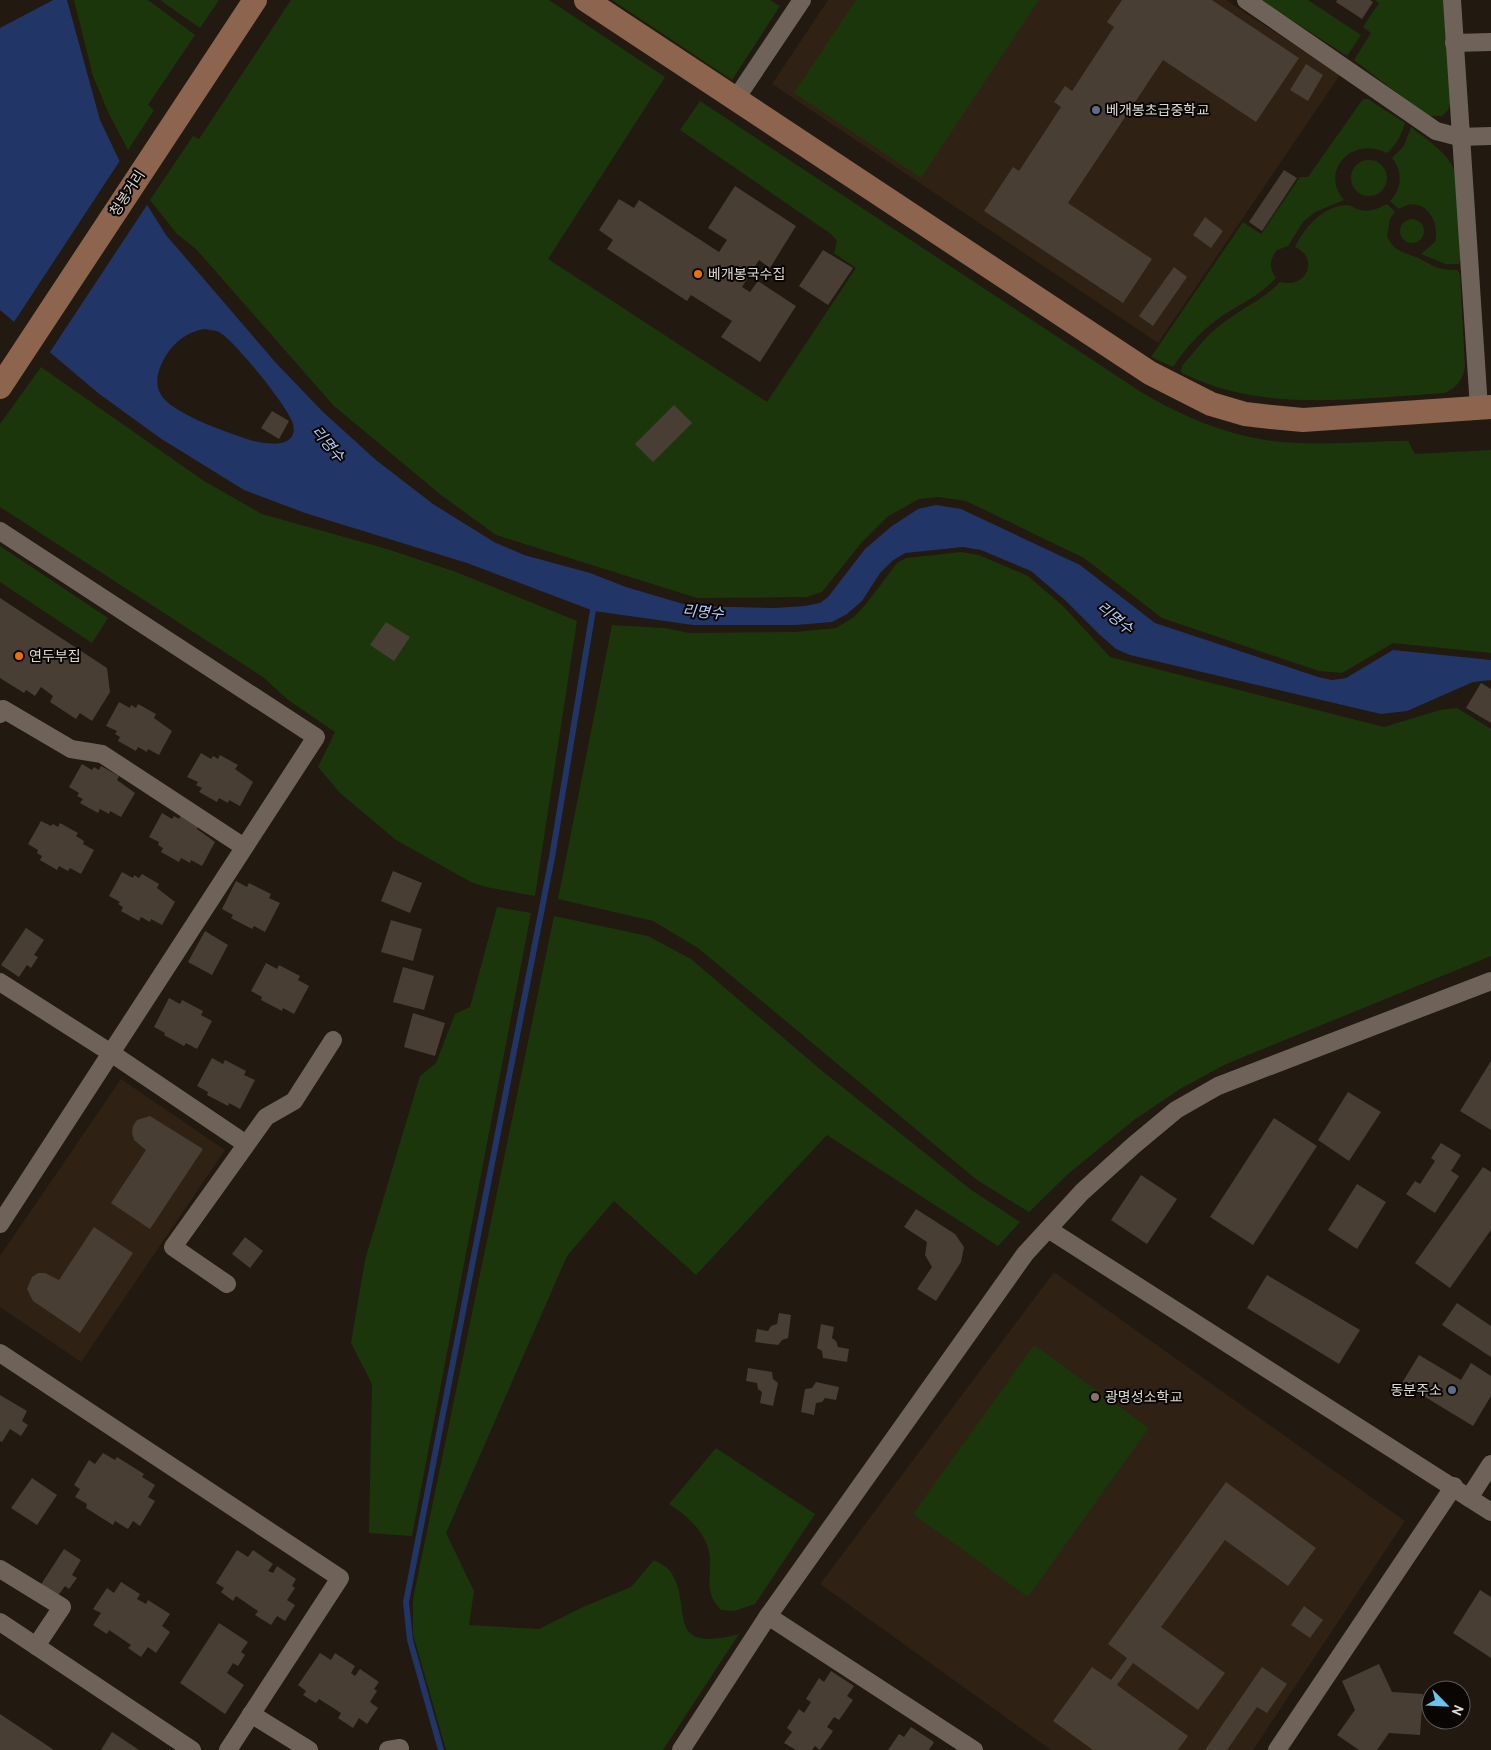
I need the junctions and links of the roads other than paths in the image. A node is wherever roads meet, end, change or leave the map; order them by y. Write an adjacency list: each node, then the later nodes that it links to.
1 (256, 0): 11 (street, 청봉거리)
2 (586, 0): 8 (street)
3 (802, 0): 8 (street)
4 (1246, 0): 10 (street)
5 (1452, 0): 7 (street)
6 (1491, 42): 7 (street)
7 (1454, 43): 10 (street)
8 (735, 100): 12 (street)
9 (1491, 136): 10 (street)
10 (1459, 137): 12 (street)
11 (0, 387)
12 (1485, 407)
13 (0, 531): 15 (street)
14 (0, 714): 15 (street)
15 (244, 846): 19 (street)
16 (1491, 981): 22 (street)
17 (0, 982): 19 (street)
18 (334, 1040): 20 (street)
19 (111, 1053): 20 (street); 21 (street)
20 (246, 1144): 23 (street)
21 (0, 1224)
22 (1048, 1230): 26 (street); 30 (street)
23 (227, 1284)
24 (0, 1353): 33 (street)
25 (1491, 1464): 27 (street)
26 (1454, 1486): 27 (street); 39 (street)
27 (1469, 1498): 28 (street)
28 (1491, 1512)
29 (0, 1569): 32 (street)
30 (768, 1616): 37 (street); 38 (street)
31 (0, 1622): 32 (street)
32 (36, 1646): 34 (street)
33 (251, 1714): 35 (street); 36 (street)
34 (192, 1750)
35 (228, 1750)
36 (309, 1750)
37 (681, 1750)
38 (974, 1750)
39 (1277, 1750)

